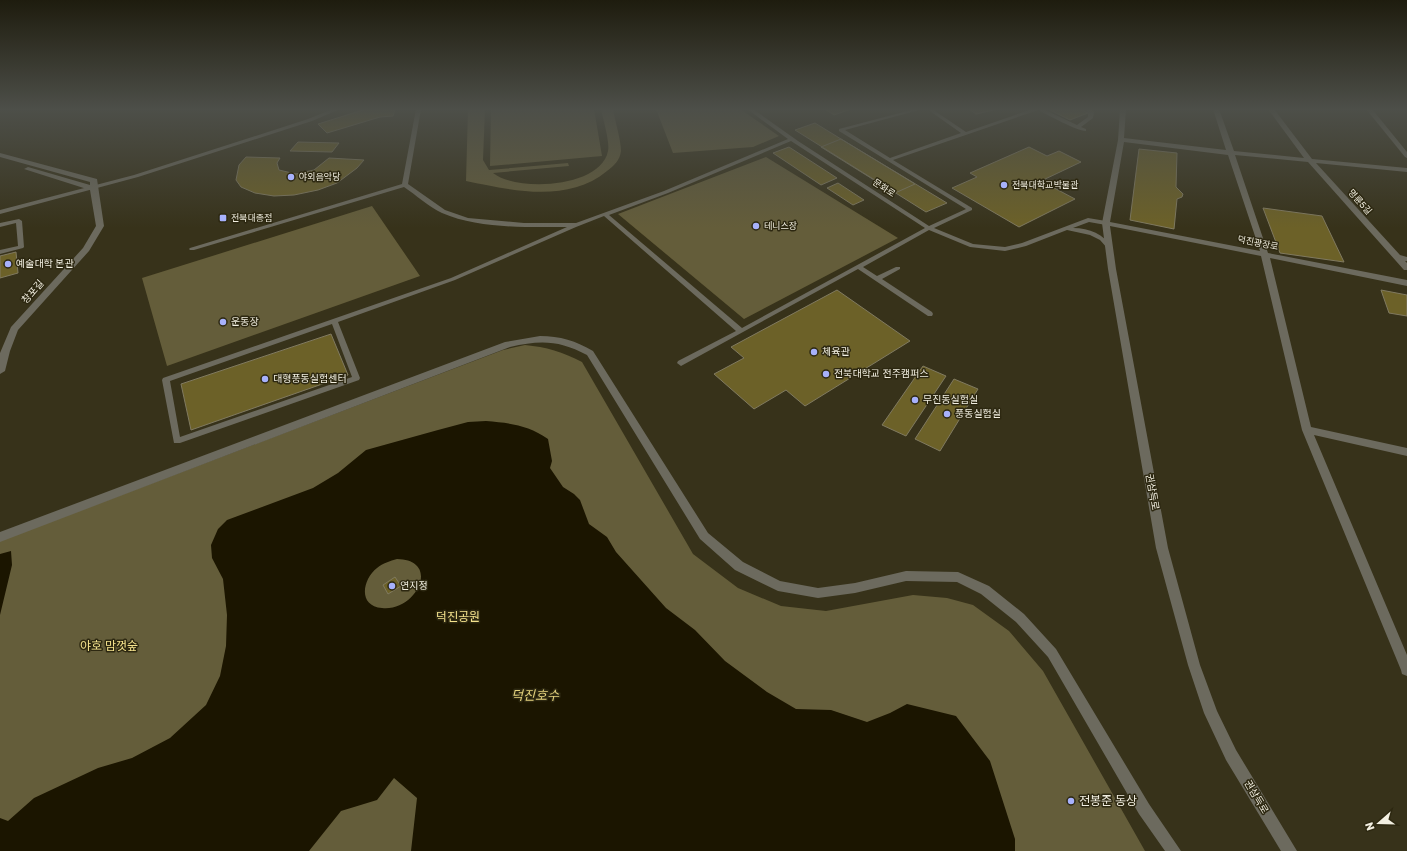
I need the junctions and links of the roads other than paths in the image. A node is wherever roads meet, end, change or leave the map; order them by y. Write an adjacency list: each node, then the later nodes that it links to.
1 (217, 149): 18 (lane)
2 (411, 149): 17 (lane)
3 (769, 149): 20 (lane)
4 (807, 149): 24 (lane, 문화로)
5 (871, 149): 13 (lane)
6 (922, 149): 13 (lane)
7 (1119, 149): 21 (street, 권삼득로)
8 (1195, 149): 11 (street)
9 (1230, 149): 11 (street)
10 (1301, 149): 15 (street, 명륜5길)
11 (1232, 153): 15 (street); 29 (street)
12 (0, 155): 18 (street)
13 (889, 160): 24 (lane)
14 (0, 161): 18 (street)
15 (1310, 161): 16 (street); 30 (street, 명륜5길)
16 (1407, 170)
17 (405, 185): 23 (lane); 27 (lane)
18 (93, 188): 19 (lane); 40 (street, 창포길)
19 (0, 212)
20 (605, 214): 23 (lane); 39 (lane)
21 (1106, 223): 25 (lane, 문화로); 26 (street, 권삼득로); 29 (street, 덕진광장로)
22 (0, 225): 28 (lane)
23 (576, 225): 38 (lane)
24 (929, 228): 25 (lane, 문화로); 32 (lane)
25 (1064, 230): 26 (lane)
26 (1110, 248): 48 (street, 권삼득로)
27 (192, 249)
28 (0, 252)
29 (1266, 254): 36 (street, 덕진광장로); 43 (street)
30 (1397, 257): 31 (street); 34 (street)
31 (1407, 259)
32 (859, 267): 35 (lane); 39 (lane)
33 (898, 268): 35 (lane)
34 (1407, 268)
35 (877, 279): 37 (lane)
36 (1407, 283)
37 (930, 314)
38 (334, 321): 38 (lane)
39 (740, 331): 41 (lane)
40 (3, 351): 42 (street, 창포길)
41 (681, 363)
42 (0, 371)
43 (1307, 430): 44 (street); 46 (street)
44 (1407, 452)
45 (0, 537): 47 (street)
46 (1407, 670)
47 (1174, 851)
48 (1290, 851)

